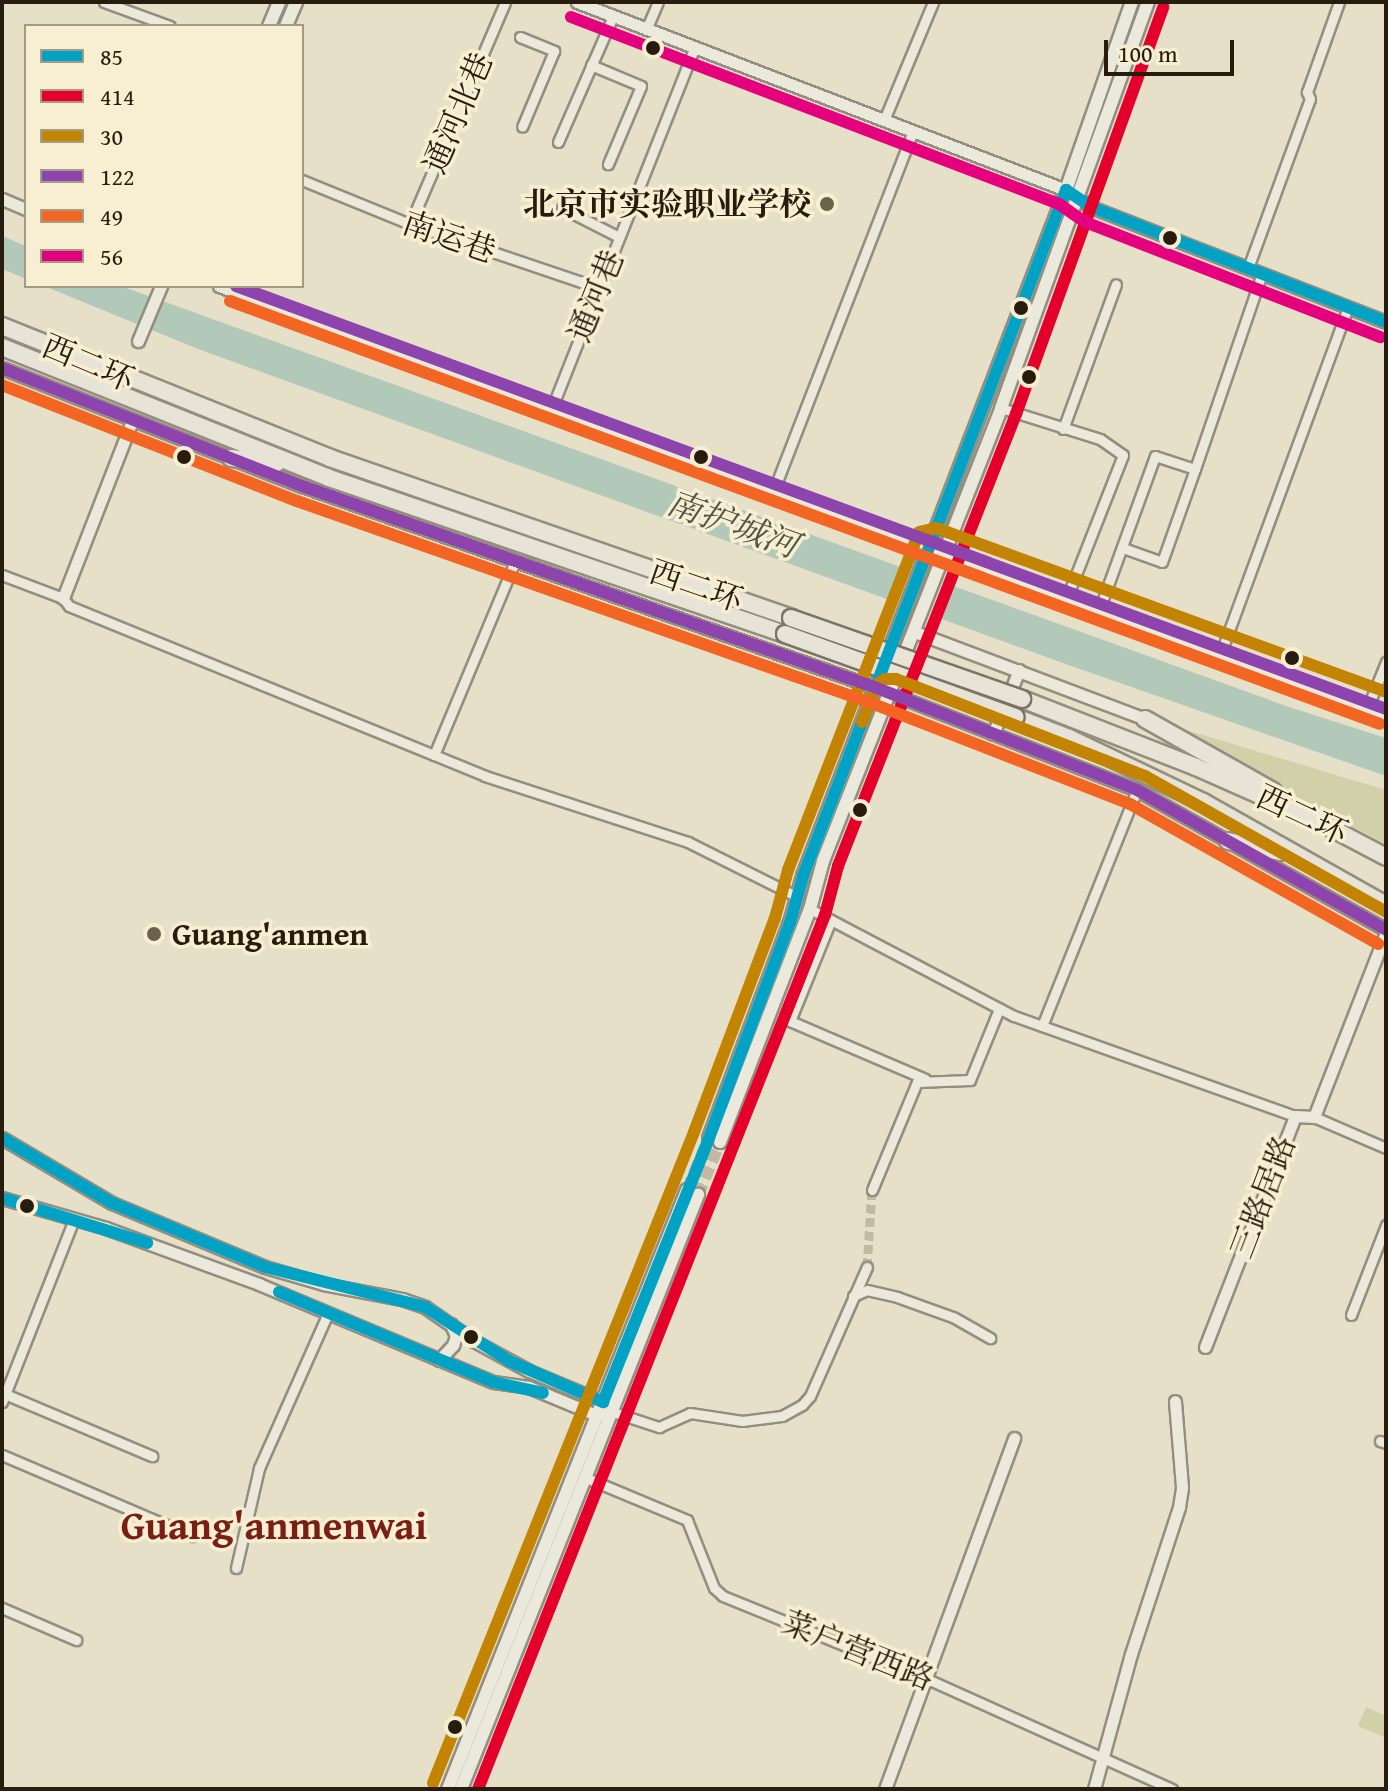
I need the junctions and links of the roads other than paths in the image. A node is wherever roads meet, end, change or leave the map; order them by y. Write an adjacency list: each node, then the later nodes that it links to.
1 (104, 2): 12 (street)
2 (279, 2): 13 (main road)
3 (296, 2): 14 (main road)
4 (505, 2): 32 (street, 通河北巷)
5 (577, 2): 11 (street)
6 (658, 2): 15 (street)
7 (933, 2): 19 (street)
8 (1132, 2): 25 (main road)
9 (1148, 2): 28 (main road)
10 (1339, 2): 34 (street)
11 (613, 16): 15 (street); 18 (street)
12 (164, 24)
13 (270, 24)
14 (287, 24)
15 (646, 30): 17 (street)
16 (520, 37): 20 (street)
17 (694, 49): 19 (street); 33 (street, 通河巷)
18 (591, 65): 22 (street); 23 (street)
19 (884, 120): 21 (street)
20 (522, 127)
21 (913, 131): 25 (street); 54 (street)
22 (558, 142)
23 (608, 164)
24 (304, 181): 32 (street, 南运巷)
25 (1066, 190): 28 (street); 56 (main road)
26 (2, 191): 29 (street)
27 (2, 199): 30 (street)
28 (1079, 199): 34 (street); 48 (main road)
29 (24, 200)
30 (24, 208)
31 (562, 208): 33 (street)
32 (410, 224): 40 (street, 南运巷)
33 (619, 237): 40 (street, 通河巷)
34 (1248, 268): 35 (street)
35 (1262, 273): 41 (street); 53 (street)
36 (1116, 284): 50 (street)
37 (160, 288): 44 (street)
38 (225, 288): 47 (street)
39 (241, 288): 47 (street)
40 (599, 288): 47 (street, 通河巷)
41 (1348, 308): 42 (street); 65 (street)
42 (1386, 322)
43 (2, 326): 63 (highway, 西二环)
44 (138, 341)
45 (2, 347): 52 (highway, 西二环)
46 (2, 368): 49 (street)
47 (552, 407): 54 (street)
48 (1001, 408): 50 (street); 57 (main road)
49 (129, 420): 51 (street); 60 (street)
50 (1063, 429): 61 (street)
51 (231, 458): 52 (highway); 58 (street)
52 (297, 465): 63 (highway, 西二环)
53 (1195, 469): 55 (street); 55 (street)
54 (774, 488): 56 (street)
55 (1123, 548): 62 (street)
56 (929, 551): 57 (street); 68 (main road)
57 (945, 557): 61 (street); 64 (main road)
58 (515, 561): 68 (street); 75 (street)
59 (2, 575): 60 (street)
60 (60, 596): 75 (street)
61 (1067, 597): 62 (street)
62 (1100, 608): 65 (street)
63 (788, 626): 77 (highway, 西二环, bridge); 79 (highway, 西二环, bridge)
64 (917, 626): 67 (street); 69 (main road)
65 (1221, 652): 70 (street)
66 (1386, 662): 70 (street)
67 (1019, 670): 73 (street); 74 (street)
68 (877, 688): 69 (street); 81 (main road)
69 (890, 694): 74 (street); 83 (main road)
70 (1368, 706): 71 (street); 72 (street)
71 (1386, 709)
72 (1386, 715)
73 (1145, 719): 77 (highway)
74 (993, 734): 76 (street)
75 (434, 755): 81 (street)
76 (1137, 790): 78 (street); 87 (street)
77 (1314, 819): 80 (highway, 西二环)
78 (1228, 841): 79 (highway); 85 (street)
79 (1297, 856): 82 (highway, 西二环)
80 (1386, 857)
81 (796, 896): 83 (main road)
82 (1386, 905)
83 (810, 909): 84 (street)
84 (831, 920): 86 (street); 88 (street)
85 (1386, 931): 90 (street, 三路居路)
86 (999, 1009): 87 (street); 88 (street)
87 (1042, 1026): 89 (street)
88 (925, 1079): 93 (street)
89 (1295, 1116): 90 (street, 三路居路); 108 (street, 三路居路)
90 (1314, 1117): 92 (street)
91 (2, 1138): 96 (street)
92 (1386, 1148)
93 (872, 1190)
94 (693, 1193): 112 (main road)
95 (2, 1198): 97 (street)
96 (112, 1203): 99 (street); 100 (street)
97 (74, 1219): 99 (street); 110 (street)
98 (1386, 1225): 105 (street)
99 (106, 1228): 102 (street)
100 (265, 1267): 102 (street); 106 (street)
101 (867, 1267): 103 (street)
102 (259, 1284): 104 (street)
103 (851, 1298): 107 (street); 112 (street)
104 (328, 1313): 109 (street); 119 (street)
105 (1351, 1315)
106 (451, 1323): 109 (street); 112 (street)
107 (990, 1338)
108 (1205, 1347)
109 (439, 1360): 113 (street)
110 (4, 1398): 116 (street)
111 (1175, 1401): 123 (street)
112 (607, 1406): 113 (main road); 117 (main road)
113 (596, 1415): 124 (main road)
114 (1014, 1438): 122 (street)
115 (2, 1455): 118 (street)
116 (152, 1456)
117 (584, 1477): 122 (street, 菜户营西路); 125 (main road)
118 (192, 1536)
119 (236, 1568)
120 (2, 1608): 121 (street)
121 (76, 1640)
122 (925, 1678): 123 (street, 菜户营西路); 126 (street)
123 (1104, 1759): 127 (street); 128 (street, 菜户营西路)
124 (448, 1789)
125 (461, 1789)
126 (885, 1789)
127 (1094, 1789)
128 (1172, 1789)

